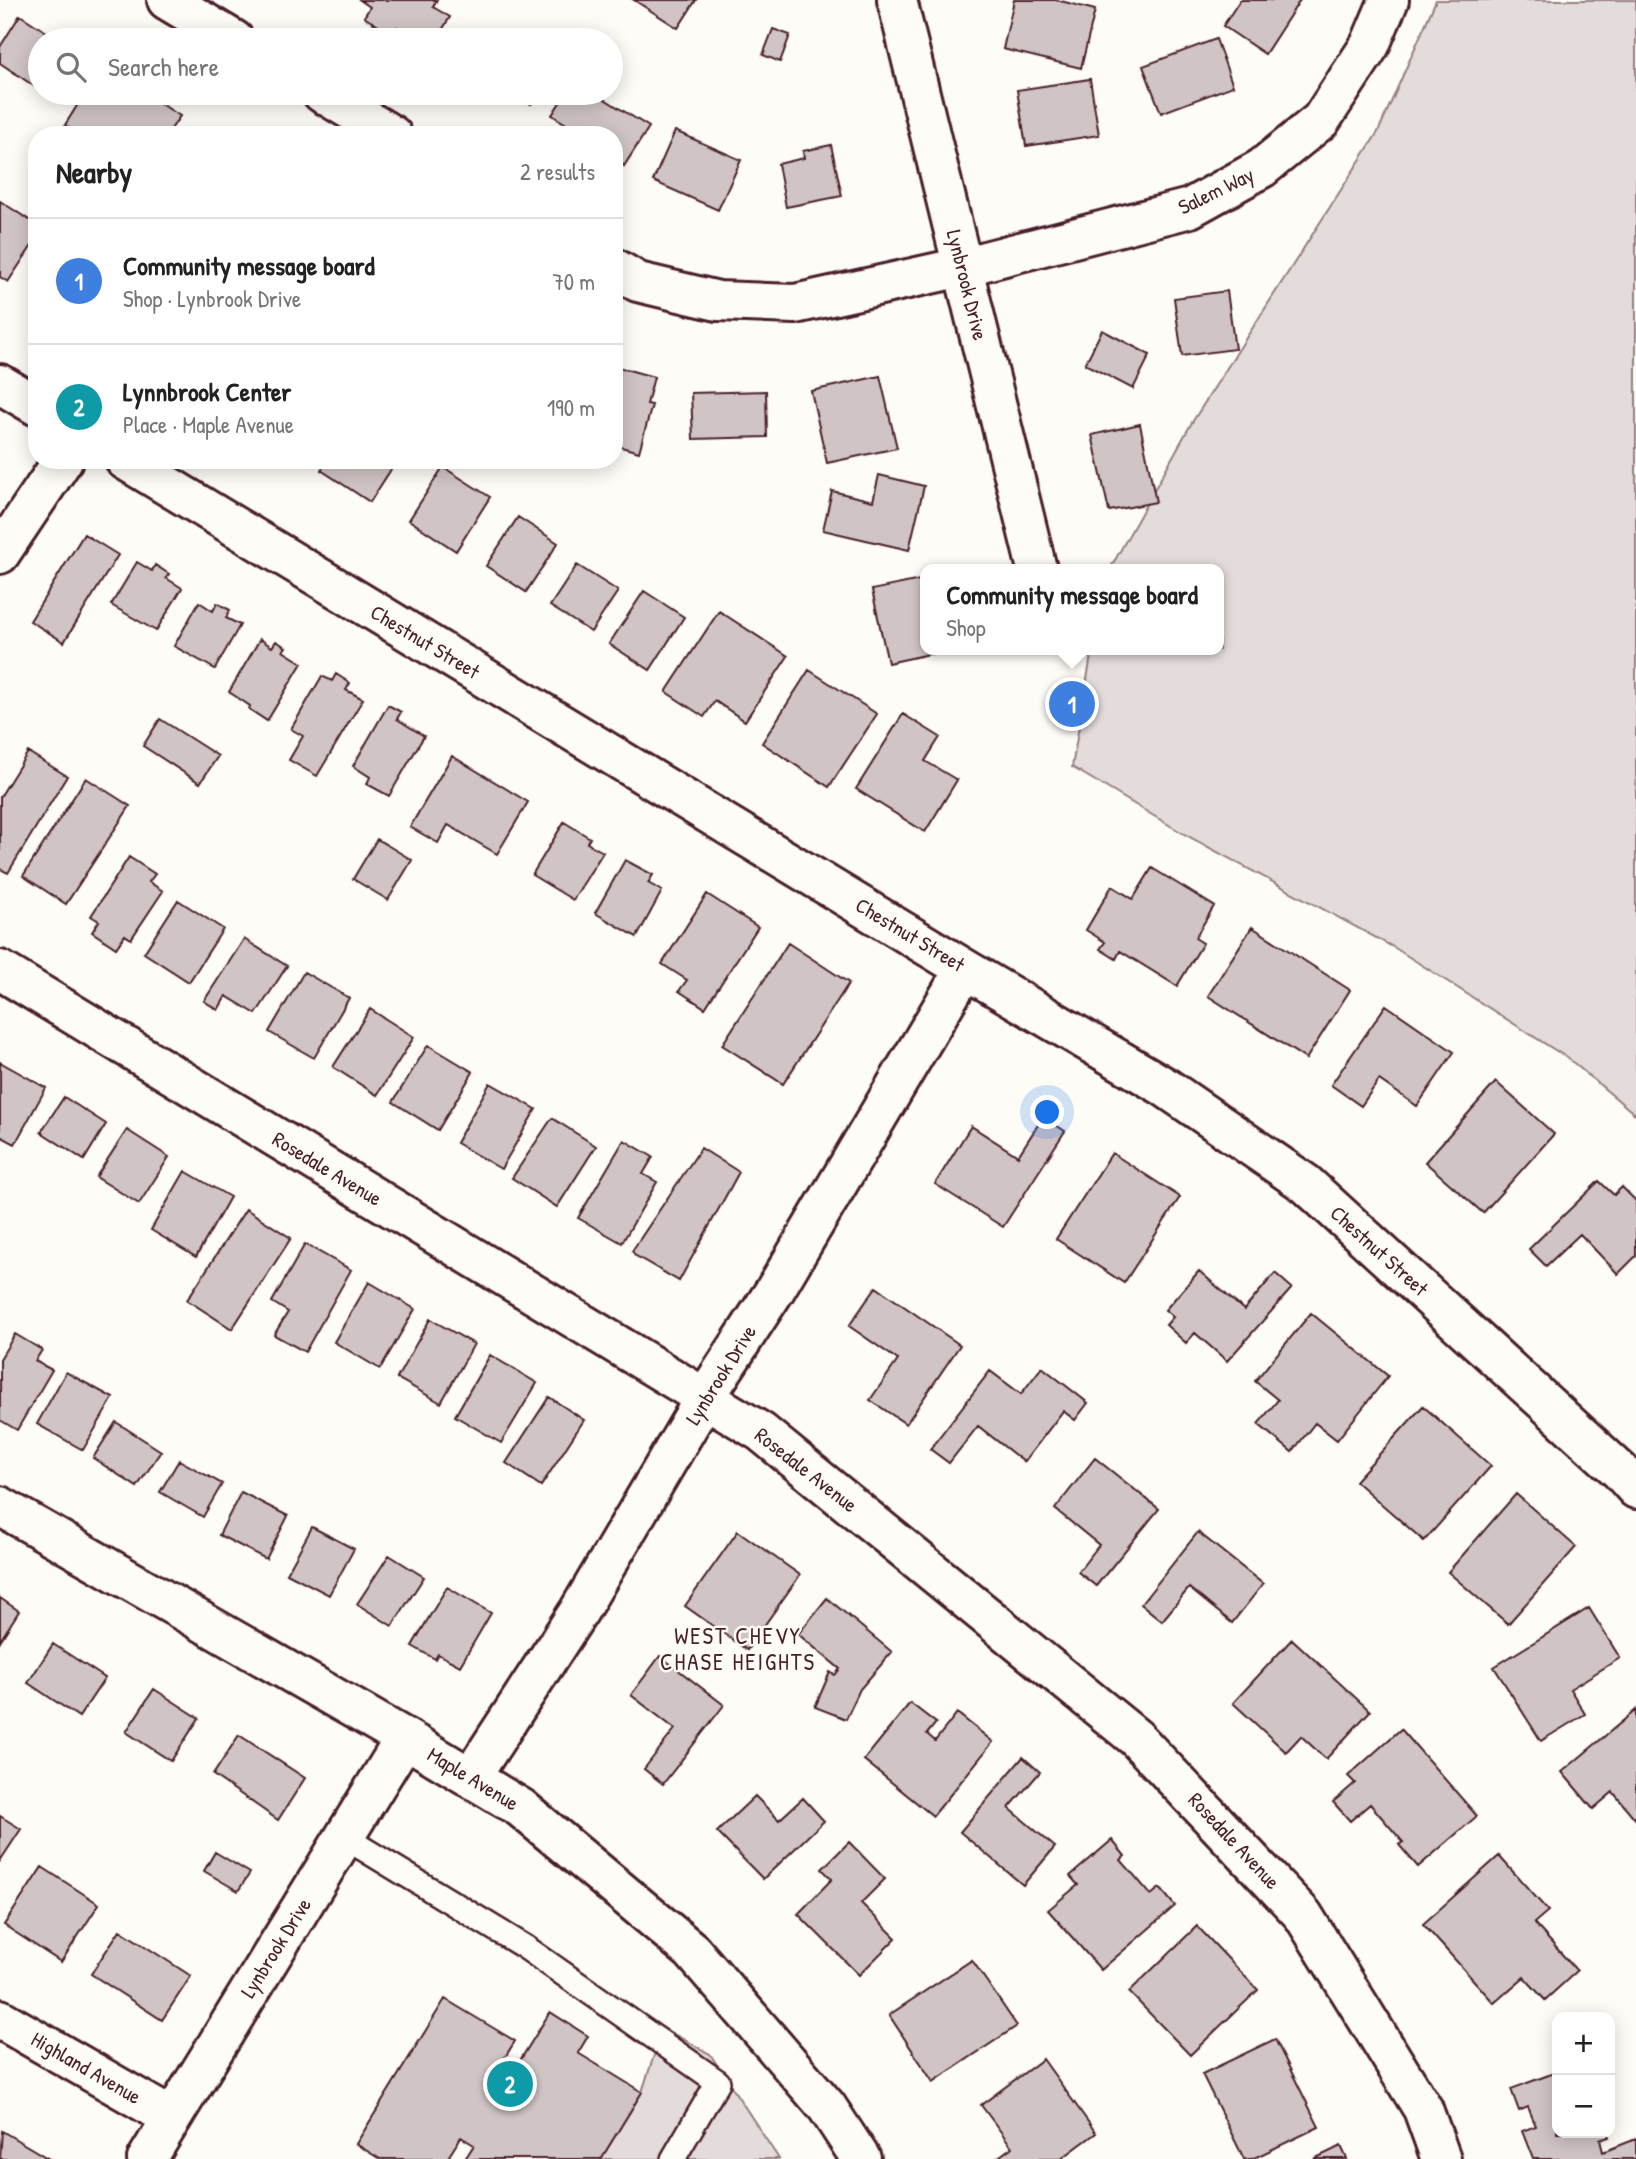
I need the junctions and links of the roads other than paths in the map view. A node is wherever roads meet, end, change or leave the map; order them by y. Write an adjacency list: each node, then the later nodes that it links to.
1 (167, 0): 4 (street)
2 (897, 0): 7 (street, Lynbrook Drive)
3 (1389, 0): 7 (street, Salem Way)
4 (214, 28)
5 (342, 105): 6 (street)
6 (377, 126)
7 (962, 267): 8 (street, Salem Way); 14 (street, Lynbrook Drive)
8 (623, 273)
9 (0, 384): 10 (street)
10 (28, 401)
11 (57, 469): 13 (street)
12 (140, 469): 15 (street, Chestnut Street)
13 (0, 554)
14 (1036, 564)
15 (965, 968): 17 (street, Lynbrook Drive); 18 (street, Chestnut Street)
16 (0, 970): 17 (street, Rosedale Avenue)
17 (704, 1399): 21 (street, Lynbrook Drive); 28 (street, Rosedale Avenue)
18 (1636, 1489)
19 (0, 1506): 20 (street, Maple Avenue)
20 (405, 1738): 21 (street, Maple Avenue); 22 (street, Lynbrook Drive)
21 (471, 1777): 27 (street, Maple Avenue)
22 (344, 1837): 24 (street, Lynbrook Drive); 26 (lane)
23 (0, 2019): 24 (street, Highland Avenue)
24 (172, 2118): 25 (street, Lynbrook Drive)
25 (147, 2159)
26 (673, 2159)
27 (861, 2159)
28 (1441, 2159)

